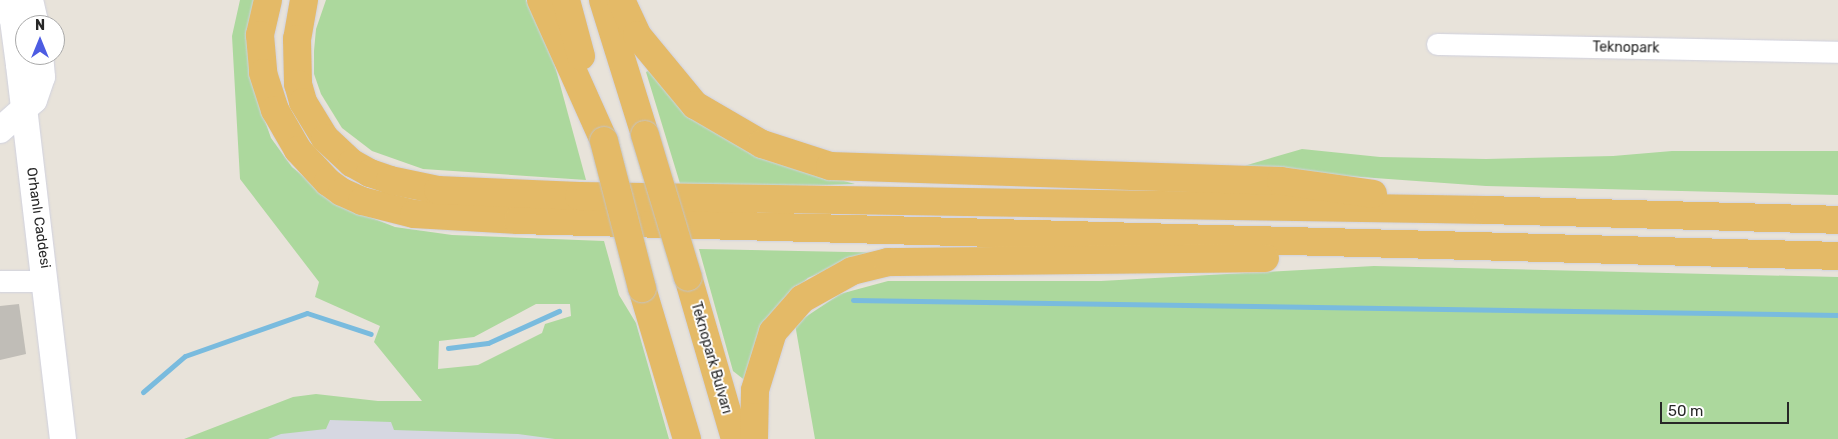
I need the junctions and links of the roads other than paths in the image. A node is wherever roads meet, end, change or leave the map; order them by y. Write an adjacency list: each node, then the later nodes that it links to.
1 (3, 0): 15 (street, Orhanlı Caddesi)
2 (30, 0): 9 (street)
3 (268, 0): 20 (highway)
4 (304, 0): 18 (highway)
5 (541, 0): 17 (highway)
6 (566, 0): 17 (highway)
7 (603, 0): 26 (highway, Teknopark Bulvarı, bridge)
8 (621, 0): 18 (highway)
9 (34, 15)
10 (1437, 44): 12 (street, Teknopark)
11 (1838, 47): 12 (street, Teknopark)
12 (1814, 51): 13 (street, Teknopark)
13 (1838, 52)
14 (41, 66): 15 (street)
15 (23, 110): 16 (street); 23 (street, Orhanlı Caddesi)
16 (0, 130)
17 (604, 141): 25 (highway, bridge)
18 (1486, 210): 19 (highway)
19 (1838, 220)
20 (1504, 248): 21 (highway); 27 (highway)
21 (1838, 256)
22 (0, 281): 23 (street)
23 (46, 281): 24 (street, Orhanlı Caddesi)
24 (63, 439)
25 (687, 439)
26 (735, 439)
27 (754, 439)

